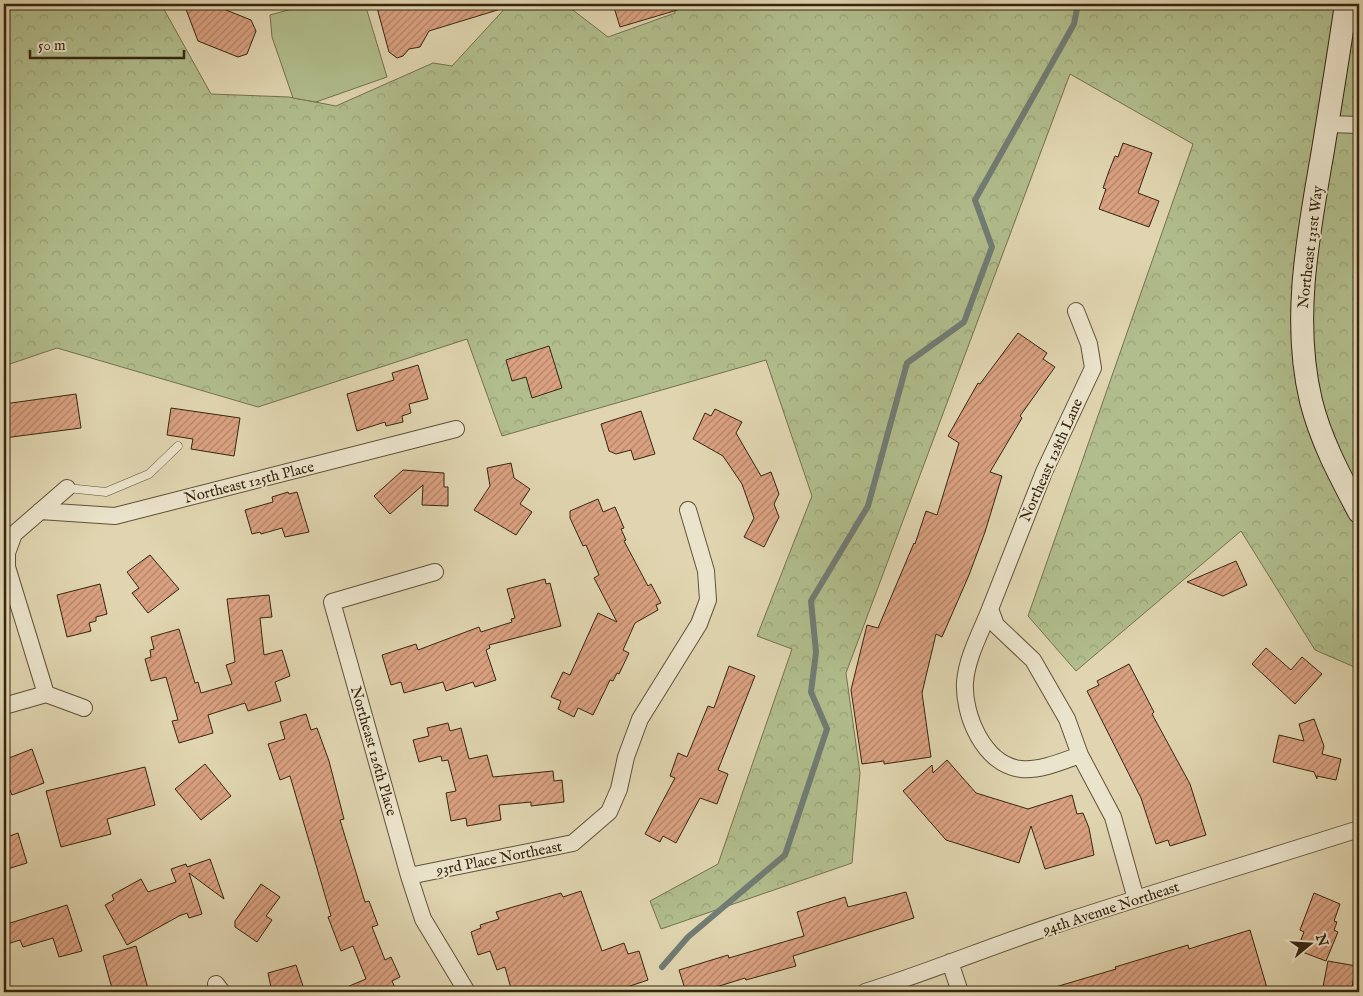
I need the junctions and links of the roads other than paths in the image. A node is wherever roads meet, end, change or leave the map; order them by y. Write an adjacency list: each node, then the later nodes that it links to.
1 (1346, 4): 2 (street, Northeast 131st Way)
2 (1328, 124): 3 (street); 10 (street, Northeast 131st Way)
3 (1359, 125)
4 (1076, 311): 14 (street, Northeast 128th Lane)
5 (456, 429): 9 (street, Northeast 125th Place)
6 (178, 446): 7 (lane)
7 (66, 488): 9 (street)
8 (688, 510): 20 (street, 93rd Place Northeast)
9 (40, 511): 11 (street)
10 (1359, 512)
11 (9, 534): 12 (street)
12 (6, 554): 15 (street)
13 (435, 572): 20 (street, Northeast 126th Place)
14 (990, 609): 18 (street); 18 (street, Northeast 128th Lane)
15 (46, 694): 16 (street); 17 (street)
16 (4, 706)
17 (84, 708)
18 (1080, 754): 21 (street)
19 (1359, 829): 21 (street, 94th Avenue Northeast)
20 (409, 876): 23 (street, Northeast 126th Place)
21 (1136, 899): 22 (street, 94th Avenue Northeast)
22 (950, 962): 24 (street, 94th Avenue Northeast); 25 (street)
23 (467, 992)
24 (866, 992)
25 (960, 992)

